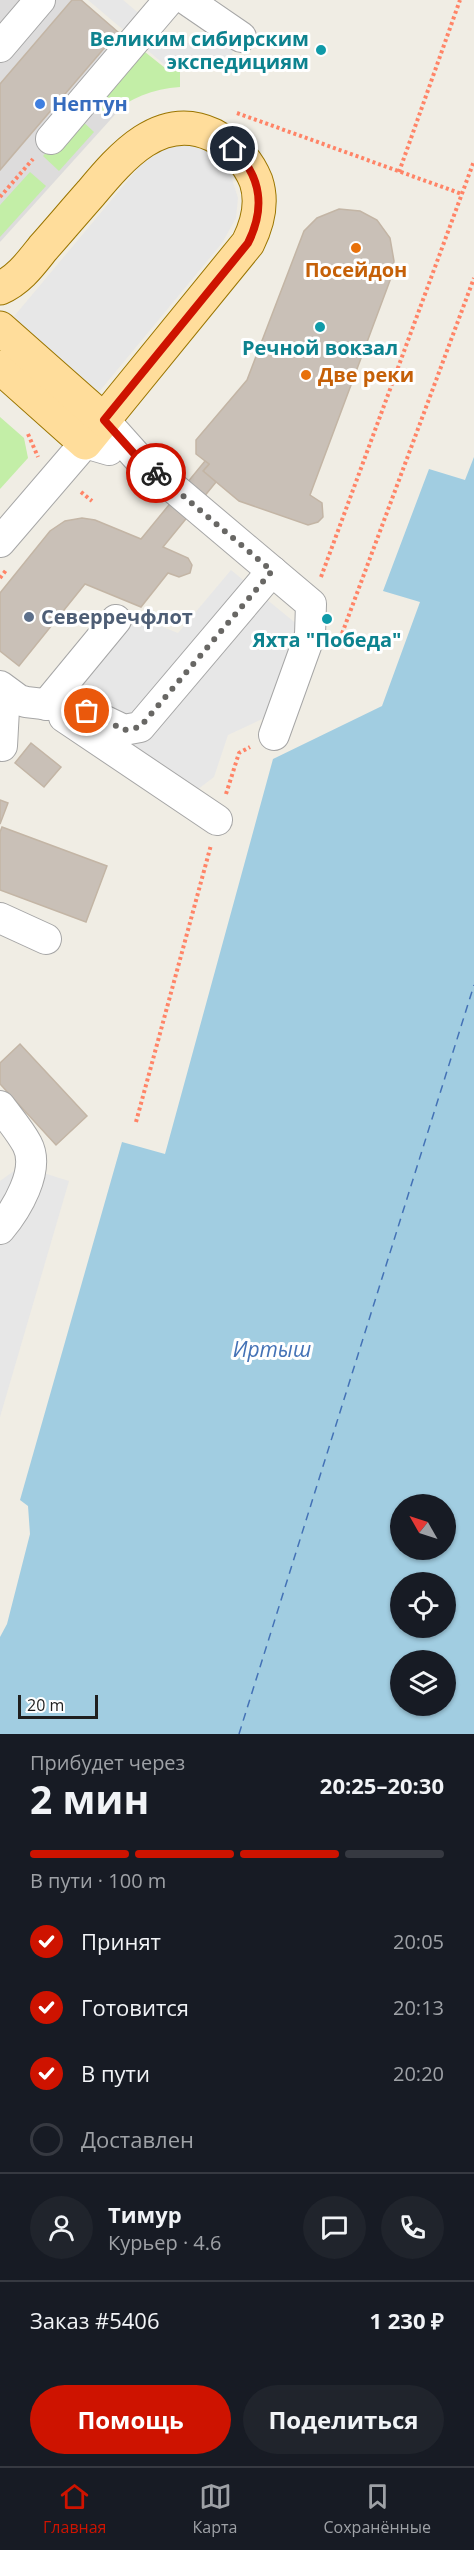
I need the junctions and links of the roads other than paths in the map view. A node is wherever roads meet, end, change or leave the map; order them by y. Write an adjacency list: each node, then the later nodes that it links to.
1 (40, 0): 5 (street)
2 (169, 0): 6 (street)
3 (187, 0): 4 (street)
4 (241, 37)
5 (0, 47)
6 (51, 139)
7 (0, 288): 10 (main road)
8 (0, 328): 10 (main road)
9 (0, 367): 10 (main road)
10 (94, 432): 11 (street); 12 (street)
11 (4, 555)
12 (272, 571): 15 (street); 16 (street)
13 (116, 620): 15 (street)
14 (2, 688): 15 (street); 17 (street)
15 (46, 705): 18 (street)
16 (274, 735)
17 (2, 746)
18 (218, 820)
19 (0, 918): 20 (street)
20 (46, 939)
21 (0, 1106): 22 (street)
22 (0, 1229)

